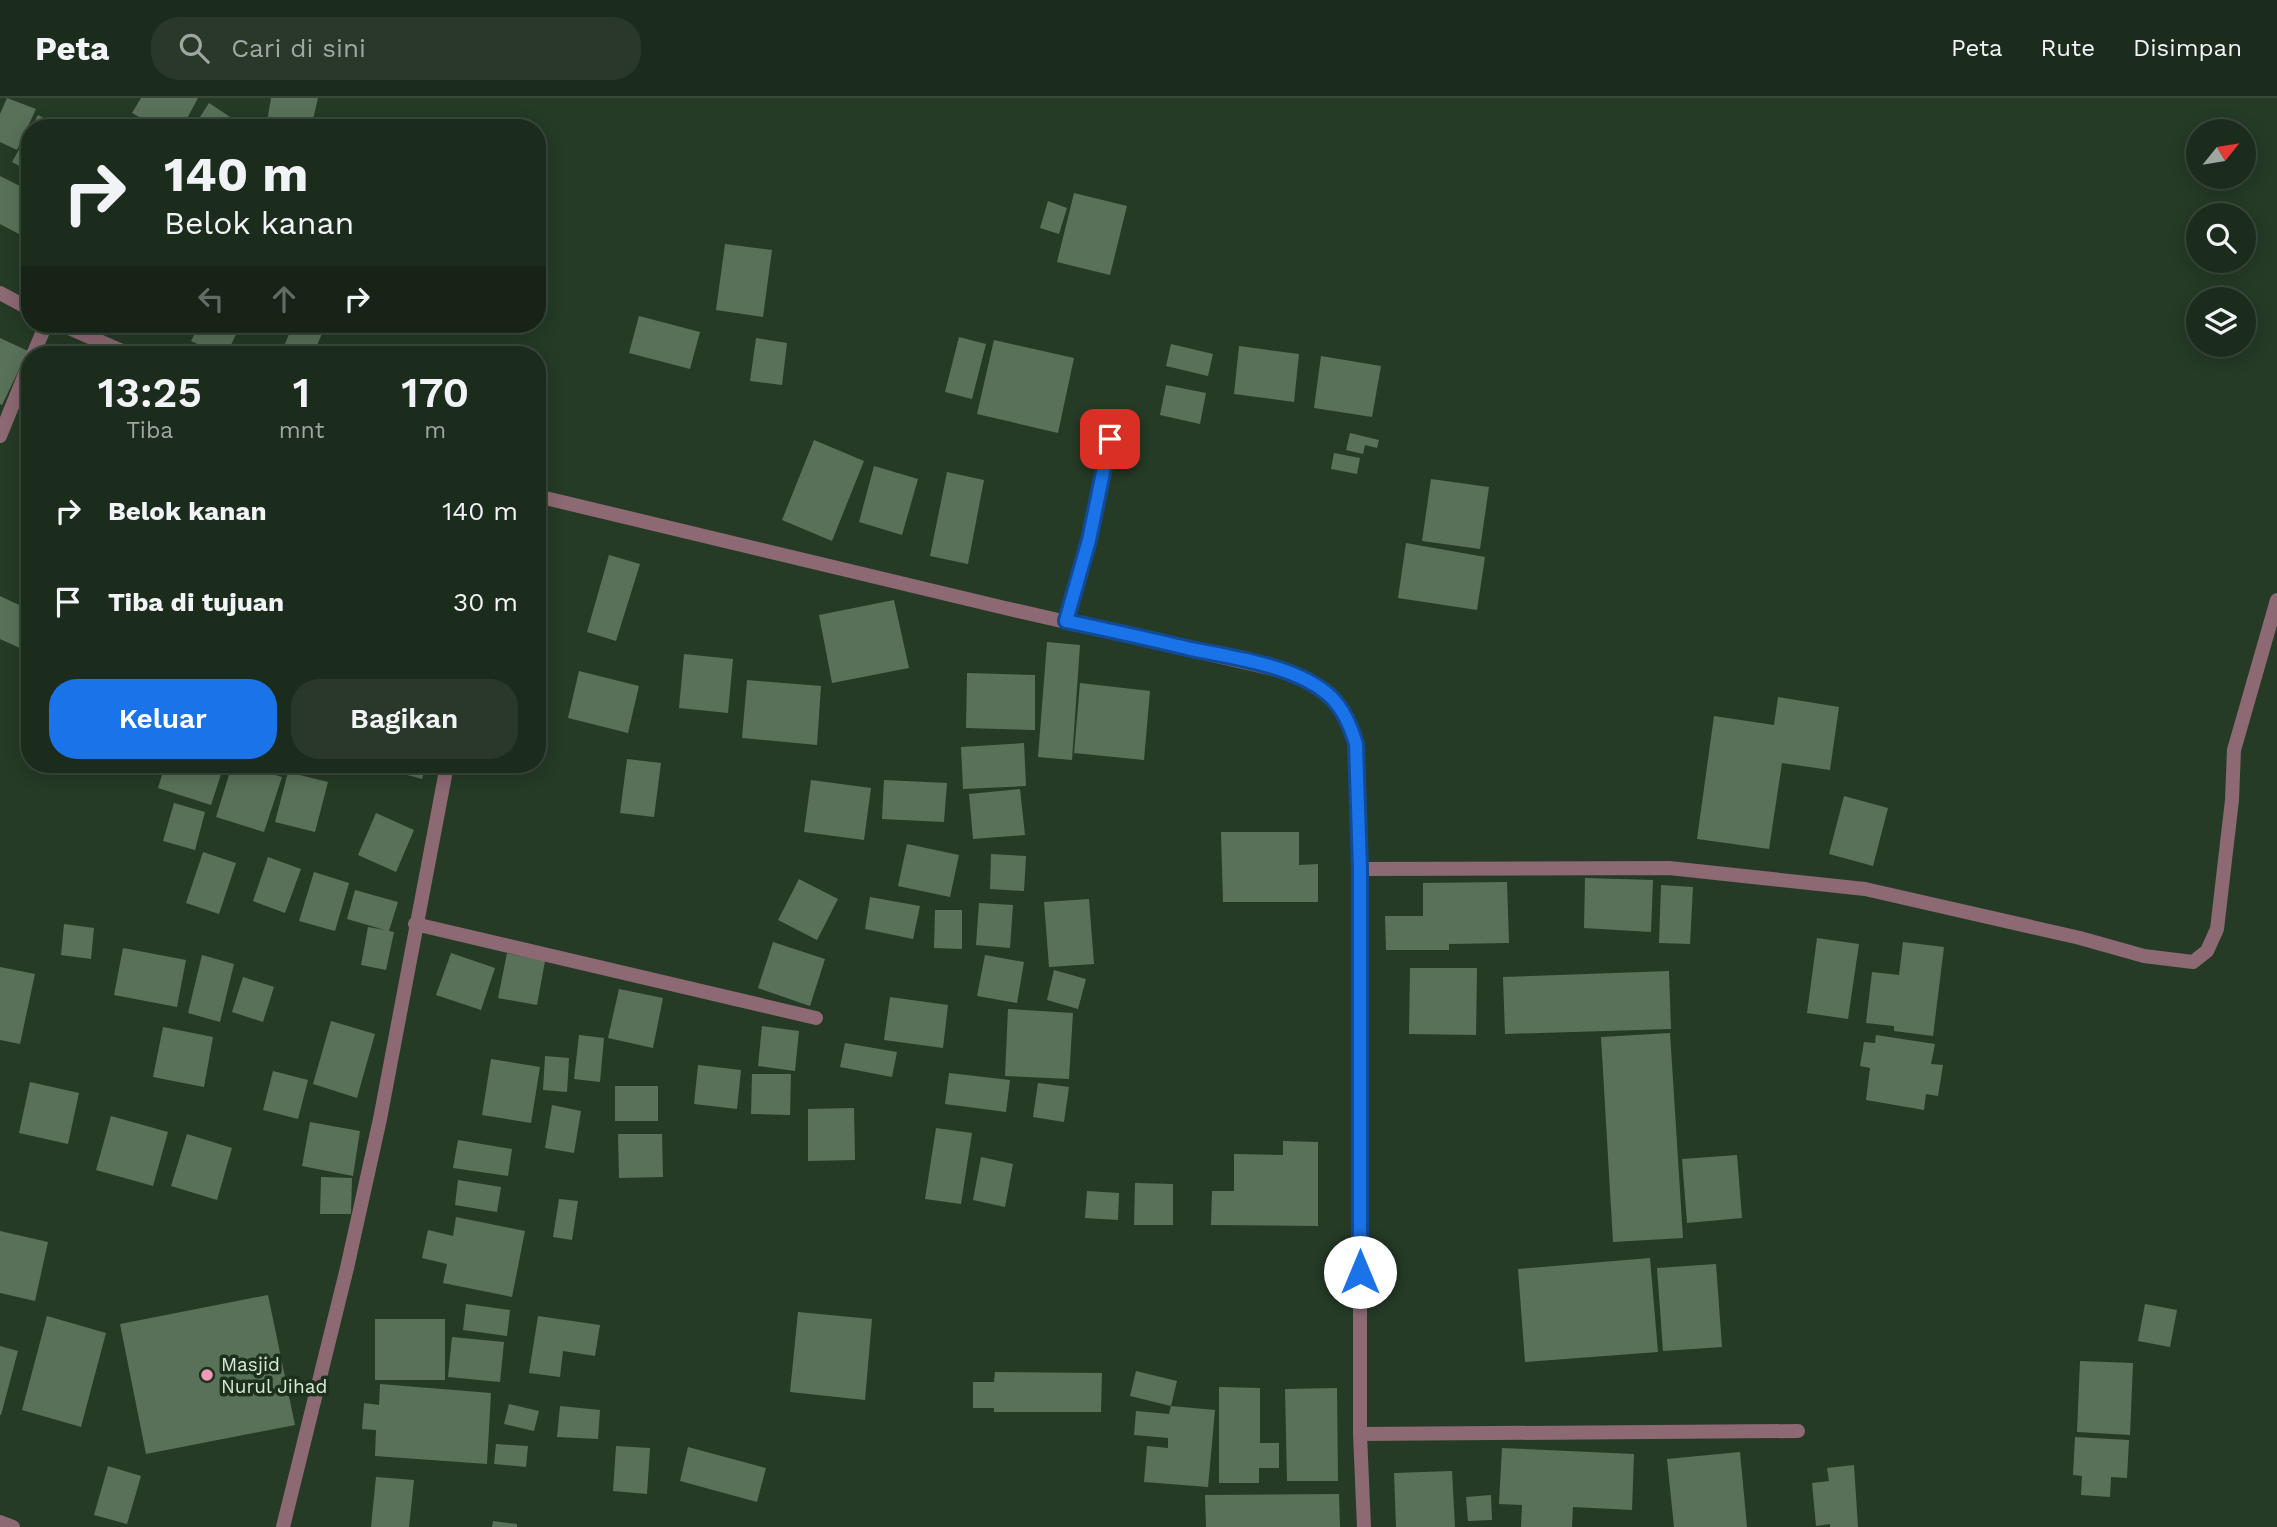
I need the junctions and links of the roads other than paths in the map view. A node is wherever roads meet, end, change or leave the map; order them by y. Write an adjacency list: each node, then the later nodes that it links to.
1 (0, 293): 2 (street)
2 (21, 304)
3 (81, 333): 4 (street)
4 (110, 346)
5 (21, 384): 6 (street)
6 (0, 436)
7 (1110, 439): 10 (street)
8 (546, 498): 10 (street)
9 (2277, 600): 12 (street)
10 (1066, 621): 12 (street)
11 (445, 773): 13 (street)
12 (1360, 869): 16 (street)
13 (415, 924): 14 (street); 19 (street)
14 (816, 1018)
15 (1798, 1431): 16 (street)
16 (1360, 1434): 20 (street)
17 (0, 1522): 18 (street)
18 (13, 1527)
19 (283, 1527)
20 (1364, 1527)

